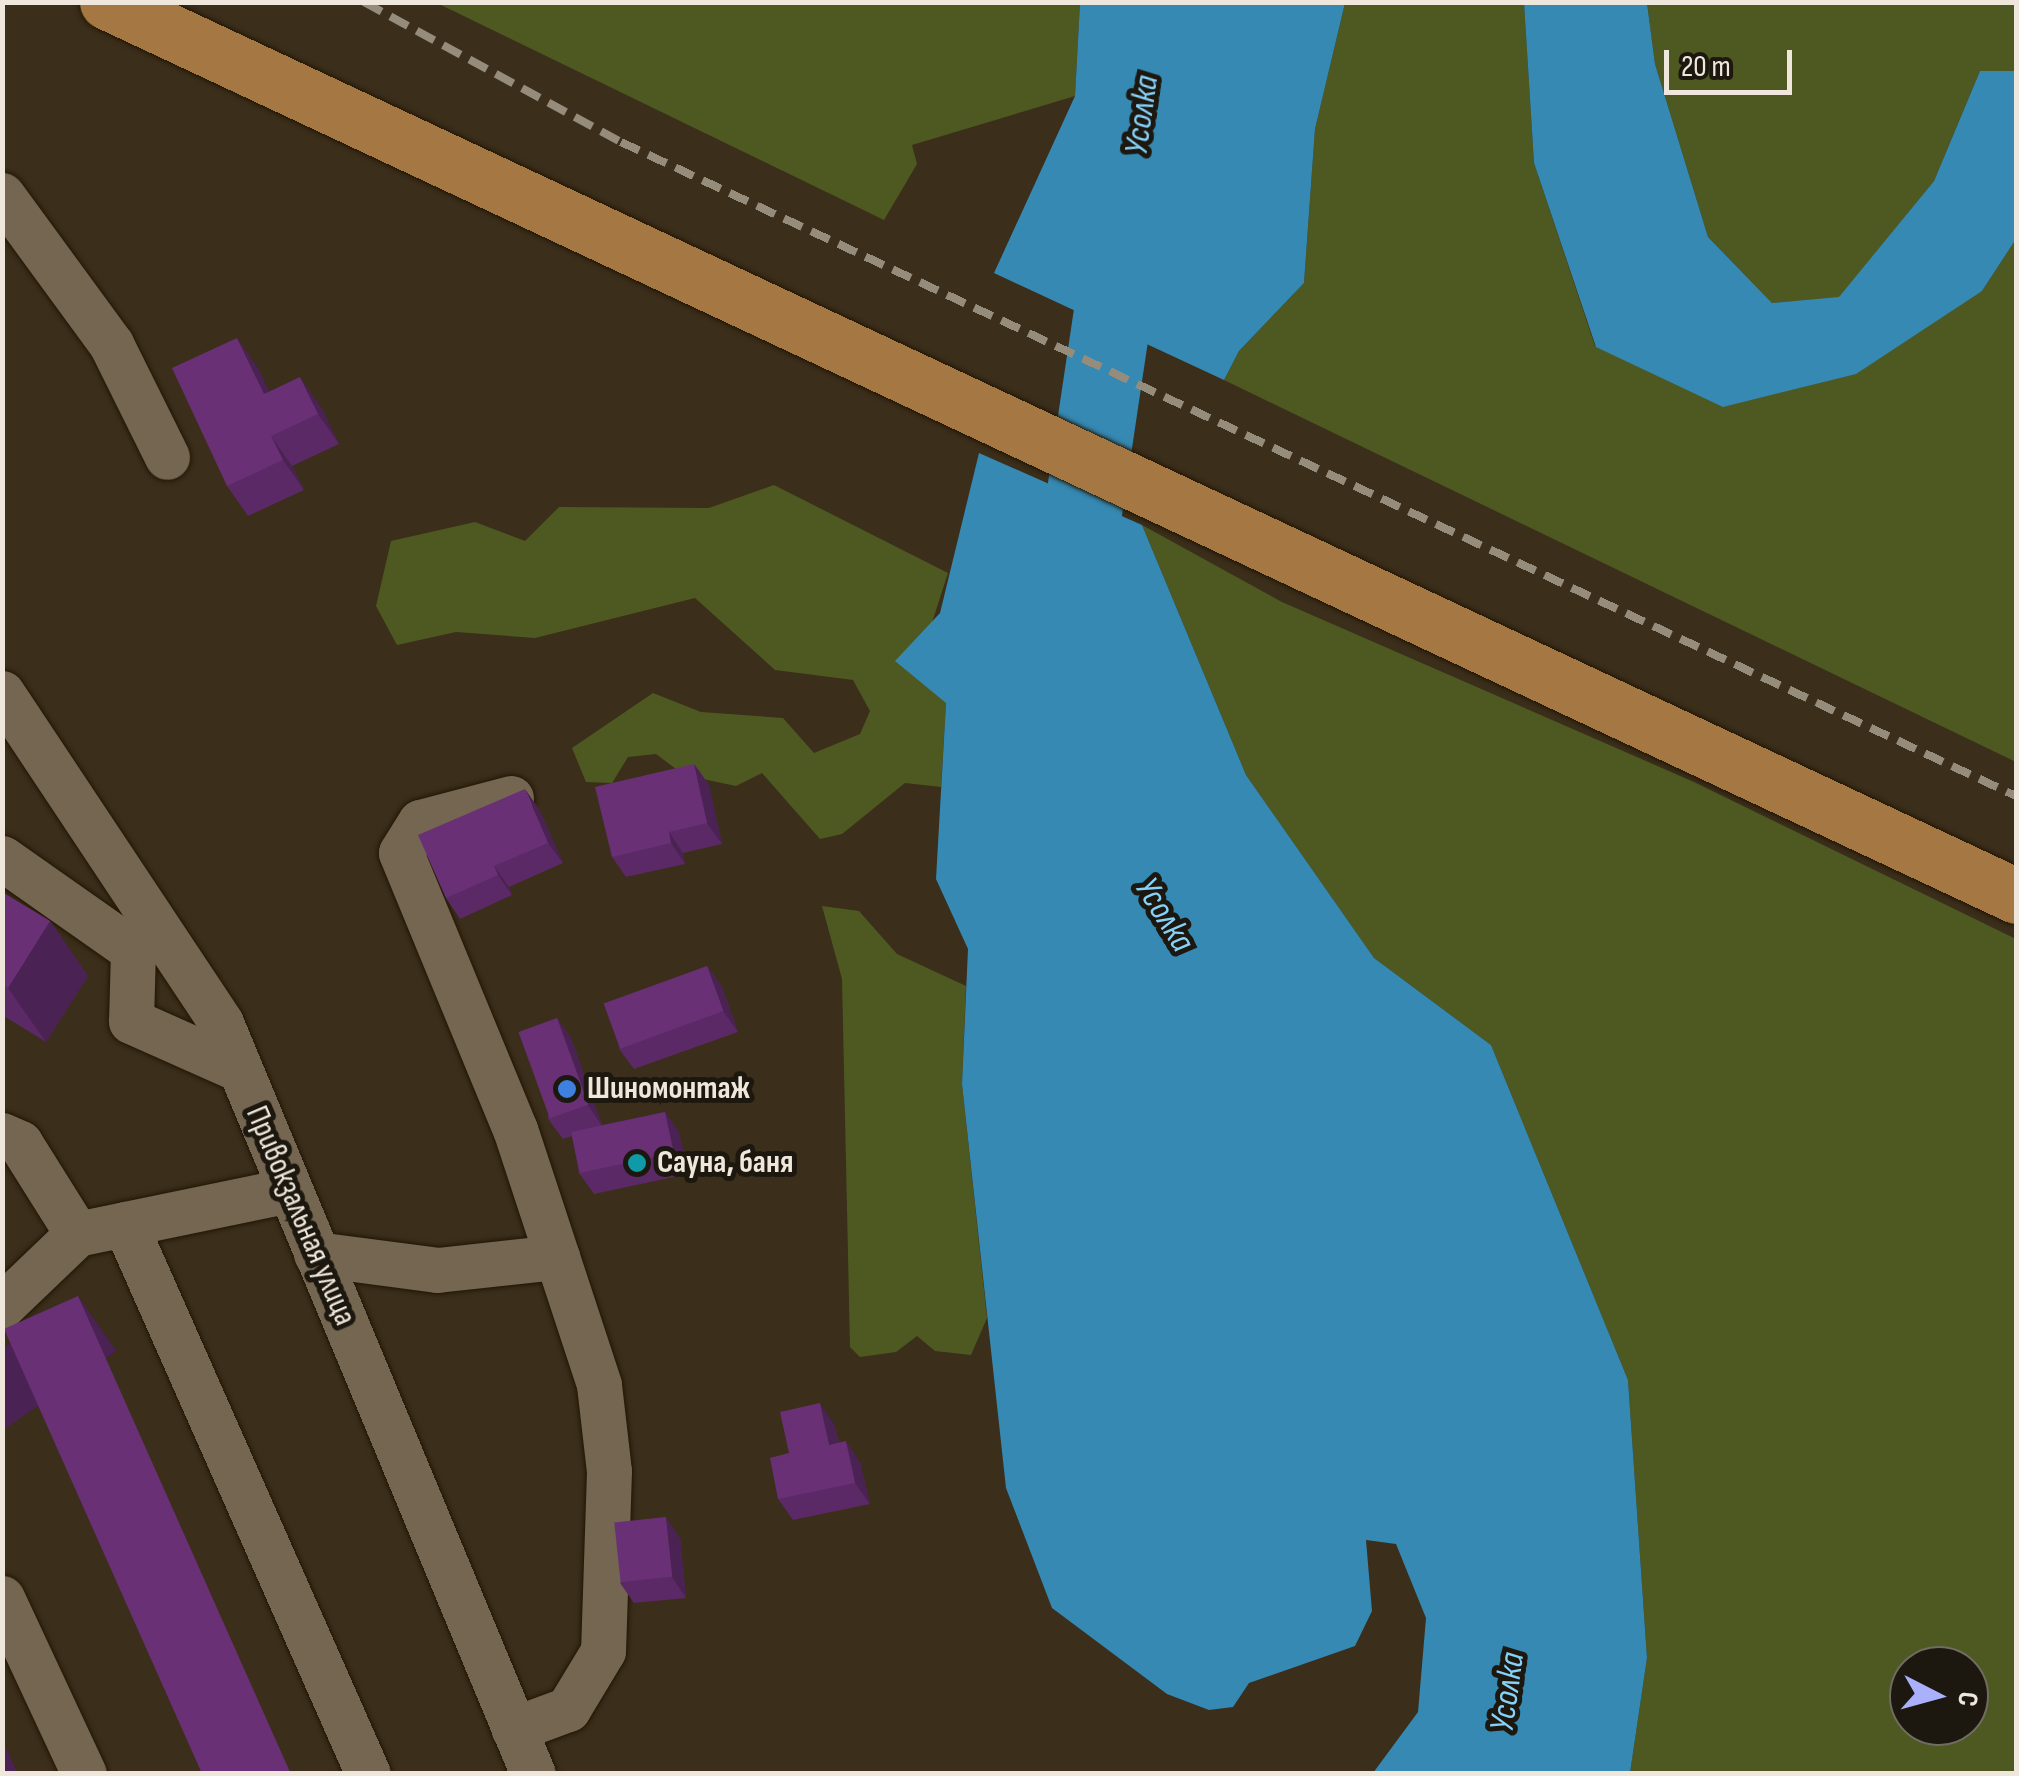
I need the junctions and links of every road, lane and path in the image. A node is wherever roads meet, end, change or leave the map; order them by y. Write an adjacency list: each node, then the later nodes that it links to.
1 (107, 2): 7 (main road)
2 (2, 195): 3 (street)
3 (168, 457)
4 (2, 692): 8 (street, Привокзальная улица)
5 (511, 798): 14 (street)
6 (2, 858): 8 (street)
7 (2016, 896)
8 (240, 1069): 10 (street, Привокзальная улица)
9 (2, 1135): 12 (street)
10 (290, 1190): 11 (street); 13 (street, Привокзальная улица)
11 (125, 1224): 12 (street); 19 (street)
12 (77, 1234): 15 (street)
13 (316, 1254): 14 (street); 17 (street, Привокзальная улица)
14 (557, 1257): 17 (street)
15 (2, 1306)
16 (2, 1598): 18 (street)
17 (514, 1728): 20 (street, Привокзальная улица)
18 (84, 1774)
19 (368, 1774)
20 (532, 1774)

